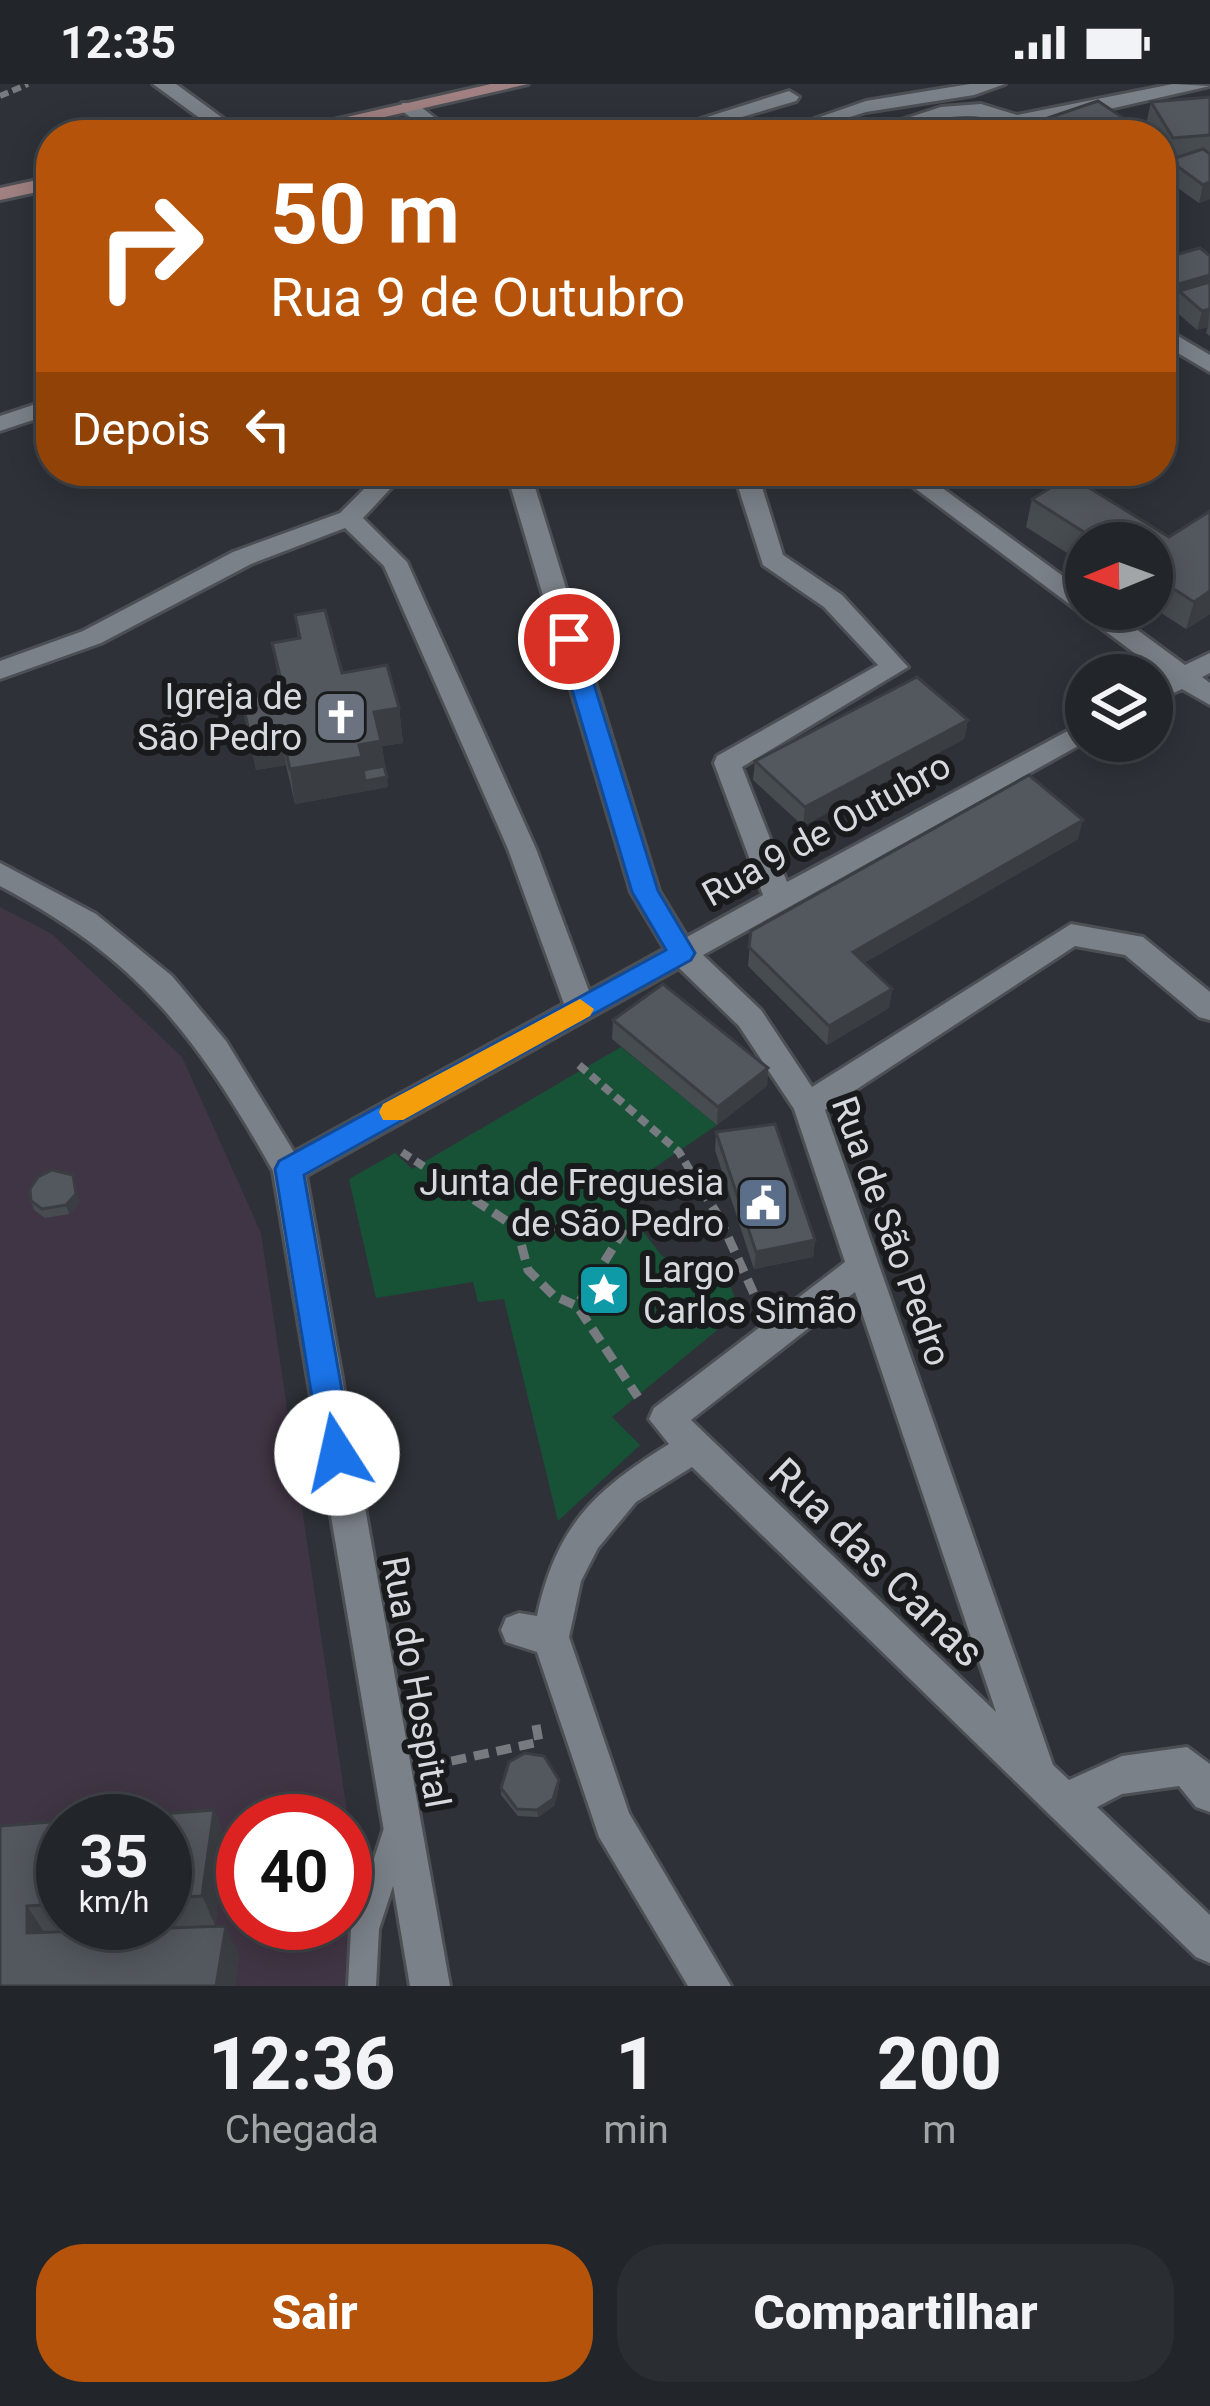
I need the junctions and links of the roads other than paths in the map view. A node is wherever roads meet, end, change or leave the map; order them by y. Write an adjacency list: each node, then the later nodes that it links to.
1 (164, 84): 10 (street)
2 (391, 84): 8 (street)
3 (518, 84): 8 (main road)
4 (769, 84): 7 (street)
5 (995, 84): 9 (street)
6 (1202, 84): 16 (street)
7 (789, 97): 9 (street); 13 (street)
8 (416, 106): 11 (main road); 12 (street)
9 (824, 119)
10 (215, 120)
11 (349, 120)
12 (431, 120)
13 (711, 120)
14 (930, 120): 15 (street)
15 (1012, 120)
16 (1025, 120)
17 (36, 186): 18 (main road)
18 (0, 194)
19 (1176, 342): 20 (street)
20 (1210, 364)
21 (36, 411): 22 (street)
22 (0, 424)
23 (380, 486): 27 (street)
24 (523, 486): 38 (street, Rua de São Pedro)
25 (750, 486): 37 (street)
26 (924, 486): 28 (street)
27 (349, 518): 31 (street); 39 (street)
28 (1065, 589)
29 (1121, 630): 32 (street)
30 (1210, 662): 32 (street)
31 (0, 670)
32 (1184, 676): 33 (street); 34 (street)
33 (1173, 682)
34 (1210, 696)
35 (1065, 742): 37 (street, Rua 9 de Outubro)
36 (0, 873): 42 (street, Rua do Hospital)
37 (779, 899): 38 (street, Rua 9 de Outubro)
38 (682, 953): 39 (street, Rua 9 de Outubro); 41 (street, Rua de São Pedro)
39 (581, 1009): 42 (street, Rua 9 de Outubro)
40 (1210, 1009): 41 (street)
41 (808, 1105): 43 (street, Rua de São Pedro)
42 (289, 1169): 47 (street, Rua do Hospital)
43 (866, 1265): 44 (street, Rua das Canas); 46 (street, Rua de São Pedro)
44 (694, 1447): 46 (street, Rua das Canas); 51 (street)
45 (1210, 1793): 46 (street)
46 (1052, 1794): 48 (street, Rua das Canas)
47 (401, 1819): 49 (lane); 50 (street, Rua do Hospital)
48 (1210, 1943)
49 (362, 1986)
50 (430, 1986)
51 (711, 1986)

